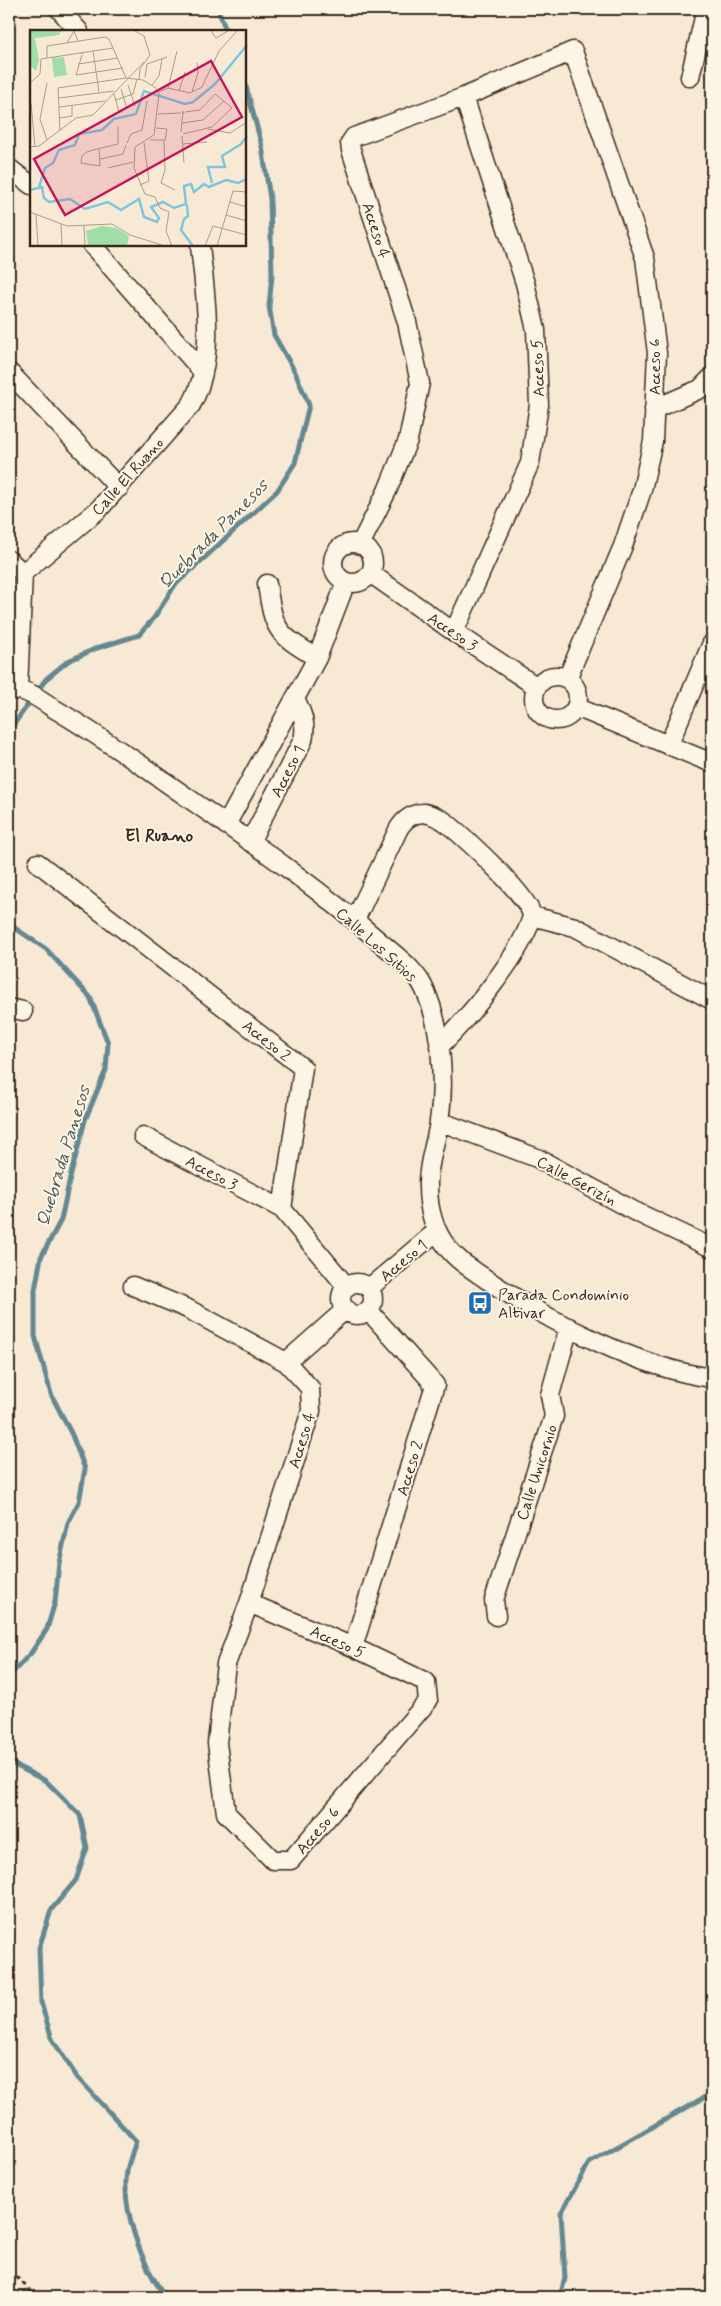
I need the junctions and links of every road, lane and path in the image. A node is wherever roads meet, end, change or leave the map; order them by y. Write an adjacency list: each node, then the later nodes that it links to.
1 (59, 9): 3 (street)
2 (706, 9): 5 (street)
3 (78, 30)
4 (573, 51): 6 (street, Acceso 4); 14 (street, Acceso 6)
5 (690, 76)
6 (464, 97): 16 (street, Acceso 4); 22 (street, Acceso 5)
7 (9, 168): 8 (street)
8 (30, 184)
9 (93, 246): 12 (street)
10 (200, 246): 12 (street, Calle El Ruano)
11 (9, 372): 15 (street)
12 (203, 372): 15 (street, Calle El Ruano)
13 (712, 377): 14 (street)
14 (654, 409): 25 (street, Acceso 6)
15 (119, 488): 18 (street, Calle El Ruano)
16 (360, 545): 19 (street); 20 (street)
17 (9, 560): 18 (street)
18 (23, 573): 27 (street)
19 (370, 573): 20 (street); 22 (street, Acceso 3)
20 (346, 582): 24 (street, Acceso 1)
21 (267, 584): 24 (street)
22 (454, 632): 26 (street, Acceso 3)
23 (712, 643): 30 (street)
24 (317, 658): 28 (street, Acceso 1)
25 (567, 679): 26 (street); 29 (street)
26 (537, 687): 29 (street)
27 (13, 690): 32 (street, Calle Los Sitios)
28 (295, 698): 32 (street, Acceso 1); 33 (street, Acceso 1)
29 (576, 707): 30 (street)
30 (669, 744): 31 (street)
31 (712, 763)
32 (226, 825): 33 (street, Calle Los Sitios)
33 (250, 842): 36 (street, Calle Los Sitios)
34 (38, 863): 41 (street, Acceso 2)
35 (532, 916): 36 (street); 37 (street); 38 (street)
36 (355, 920): 38 (street, Calle Los Sitios)
37 (712, 1000)
38 (440, 1047): 39 (street, Calle Los Sitios)
39 (439, 1121): 42 (street, Calle Los Sitios); 43 (street, Calle Gerizín)
40 (143, 1136): 41 (street, Acceso 3)
41 (282, 1209): 45 (street)
42 (437, 1231): 46 (street, Acceso 1); 49 (street, Calle Los Sitios)
43 (712, 1248)
44 (133, 1286): 50 (street, Acceso 4)
45 (347, 1287): 46 (street, Acceso 1); 47 (street)
46 (369, 1288): 48 (street, Acceso 1)
47 (346, 1309): 48 (street); 50 (street)
48 (368, 1310): 54 (street, Acceso 2)
49 (569, 1327): 51 (street, Calle Los Sitios); 53 (street, Calle Unicornio)
50 (286, 1362): 52 (street, Acceso 4)
51 (712, 1378)
52 (249, 1603): 54 (street, Acceso 5); 55 (street, Acceso 6)
53 (496, 1616)
54 (353, 1647): 55 (street, Acceso 5)
55 (426, 1682)
56 (9, 2270): 57 (path)
57 (37, 2297)

